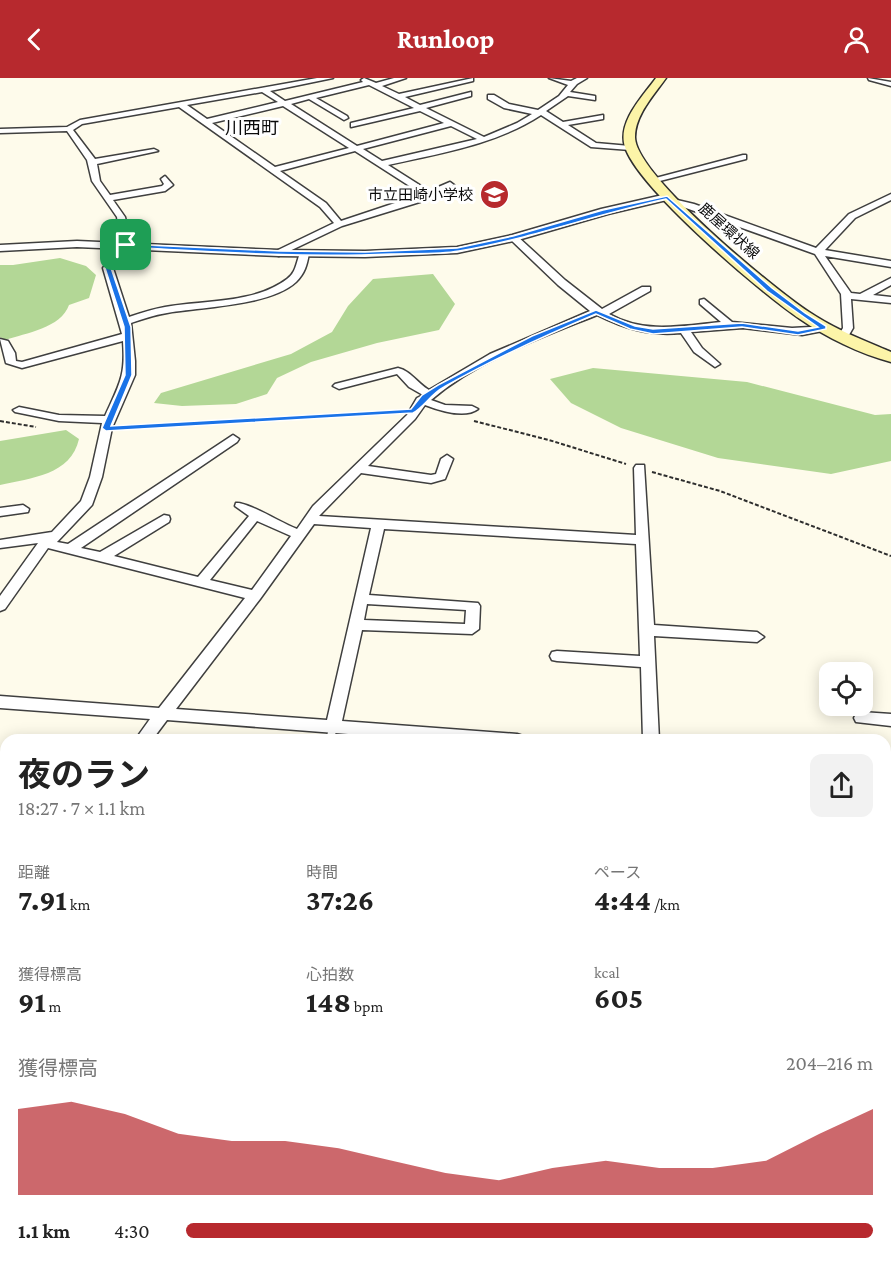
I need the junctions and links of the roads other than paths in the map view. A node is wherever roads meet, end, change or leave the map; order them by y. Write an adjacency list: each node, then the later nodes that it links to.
1 (320, 78): 2 (street); 13 (street)
2 (329, 78)
3 (350, 78): 10 (street)
4 (402, 78): 10 (street)
5 (471, 78): 16 (street)
6 (554, 78): 11 (street)
7 (583, 78): 11 (street)
8 (662, 78): 34 (main road)
9 (872, 78): 12 (street)
10 (374, 83): 16 (street); 18 (street)
11 (573, 84): 14 (street)
12 (891, 84)
13 (262, 89): 20 (street); 21 (street)
14 (566, 93): 19 (street); 23 (street)
15 (463, 94): 22 (street)
16 (400, 96): 22 (street)
17 (491, 97): 23 (street)
18 (310, 98): 20 (street); 25 (street)
19 (592, 98)
20 (285, 103): 26 (street); 33 (street)
21 (180, 104): 26 (street); 30 (street)
22 (421, 107): 27 (street); 29 (street)
23 (541, 112): 28 (street); 32 (street)
24 (600, 117): 28 (street)
25 (344, 118)
26 (206, 122): 39 (street)
27 (450, 124): 32 (street); 33 (street)
28 (563, 124): 34 (street)
29 (354, 125)
30 (69, 129): 31 (street); 37 (street)
31 (0, 131)
32 (484, 140): 38 (street)
33 (357, 148): 38 (street); 39 (street)
34 (630, 148): 41 (main road, 鹿屋環状線)
35 (154, 150): 37 (street)
36 (742, 157): 41 (street)
37 (93, 162): 45 (street)
38 (382, 164): 43 (street)
39 (273, 170): 47 (street)
40 (165, 179): 45 (street)
41 (652, 180): 46 (main road, 鹿屋環状線)
42 (450, 185): 43 (street)
43 (428, 194): 47 (street)
44 (891, 197): 51 (street)
45 (108, 198): 49 (street)
46 (670, 200): 48 (street); 51 (street); 64 (main road, 鹿屋環状線)
47 (339, 224): 52 (street)
48 (514, 238): 53 (street); 61 (street)
49 (126, 245): 50 (street); 52 (street); 62 (street)
50 (0, 248)
51 (818, 252): 54 (street); 57 (street)
52 (279, 253): 53 (street)
53 (304, 253): 62 (street)
54 (891, 264)
55 (891, 281): 58 (street)
56 (646, 289): 61 (street)
57 (847, 296): 58 (street); 67 (street)
58 (864, 296): 59 (street)
59 (891, 300)
60 (704, 302): 63 (street)
61 (599, 313): 65 (street); 72 (street)
62 (125, 321): 66 (street)
63 (730, 326): 64 (street); 65 (street)
64 (824, 328): 67 (main road, 鹿屋環状線)
65 (685, 331): 70 (street)
66 (128, 336): 68 (street); 75 (street)
67 (842, 338): 69 (main road, 鹿屋環状線)
68 (0, 342)
69 (891, 357)
70 (715, 364)
71 (339, 386): 72 (street)
72 (421, 402): 73 (street); 79 (street)
73 (472, 409)
74 (19, 410): 75 (street)
75 (107, 424): 88 (street)
76 (233, 439): 91 (street)
77 (447, 459): 79 (street)
78 (640, 468): 89 (street)
79 (359, 469): 85 (street)
80 (241, 506): 87 (street)
81 (23, 509): 82 (street)
82 (0, 512)
83 (164, 519): 92 (street)
84 (251, 520): 93 (street)
85 (311, 520): 86 (street); 87 (street)
86 (378, 525): 89 (street); 95 (street)
87 (300, 535): 94 (street)
88 (50, 540): 90 (street); 91 (street); 96 (street)
89 (641, 540): 98 (street)
90 (0, 544)
91 (70, 549): 92 (street)
92 (103, 557): 93 (street)
93 (201, 582): 94 (street)
94 (255, 596): 103 (street)
95 (362, 598): 97 (street); 97 (street)
96 (0, 606)
97 (355, 625): 106 (street)
98 (646, 630): 99 (street); 101 (street)
99 (757, 637)
100 (557, 656): 101 (street)
101 (647, 662): 109 (street)
102 (0, 702): 103 (street)
103 (165, 714): 106 (street); 107 (street)
104 (862, 718): 105 (street)
105 (891, 720)
106 (331, 733): 108 (street)
107 (148, 734)
108 (358, 734)
109 (651, 734)

